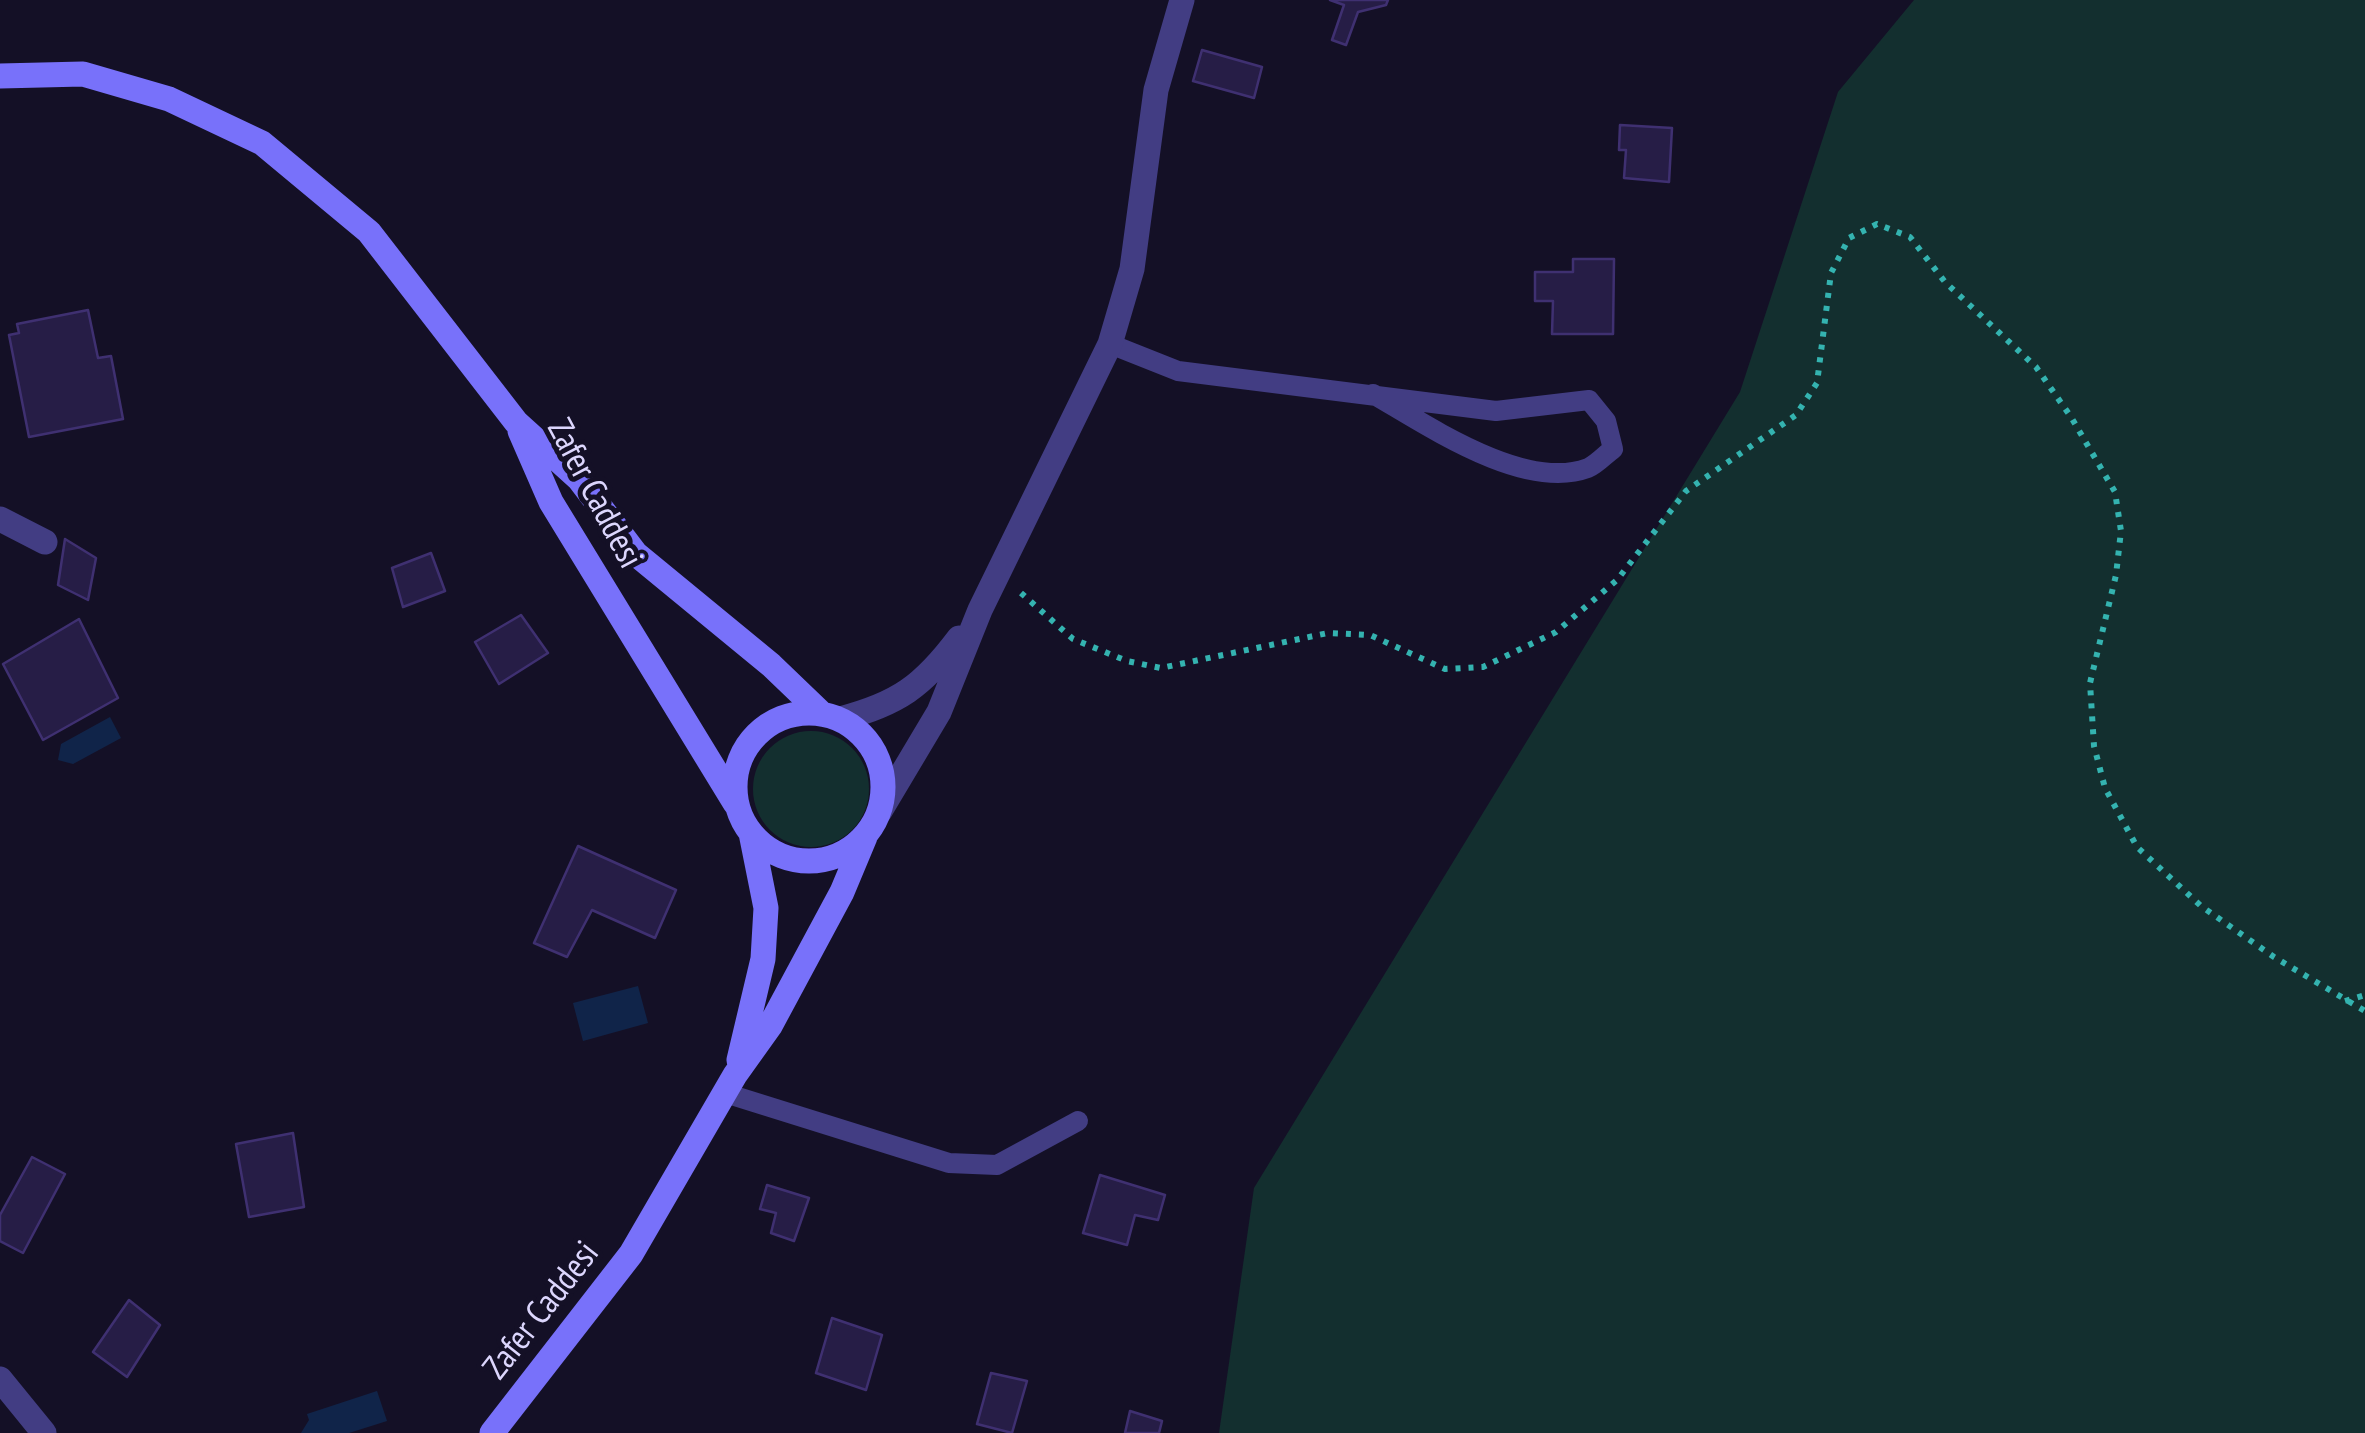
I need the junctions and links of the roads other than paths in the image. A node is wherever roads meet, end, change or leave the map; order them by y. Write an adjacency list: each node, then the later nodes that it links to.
1 (1182, 0): 3 (street)
2 (0, 76): 5 (street)
3 (1110, 344): 4 (lane); 8 (street)
4 (1372, 394): 4 (lane)
5 (516, 422): 9 (street, Zafer Caddesi); 10 (street, Zafer Caddesi)
6 (0, 519): 7 (street)
7 (45, 542)
8 (980, 610): 9 (street); 11 (street, Zafer Caddesi)
9 (830, 716): 10 (street); 11 (street, Zafer Caddesi)
10 (737, 806): 12 (street, Zafer Caddesi)
11 (880, 811): 13 (street, Zafer Caddesi)
12 (751, 834): 13 (street); 14 (street, Zafer Caddesi)
13 (865, 838): 14 (street, Zafer Caddesi)
14 (730, 1084): 15 (lane); 18 (street, Zafer Caddesi)
15 (1078, 1120)
16 (0, 1379): 17 (street)
17 (44, 1433)
18 (492, 1433)

